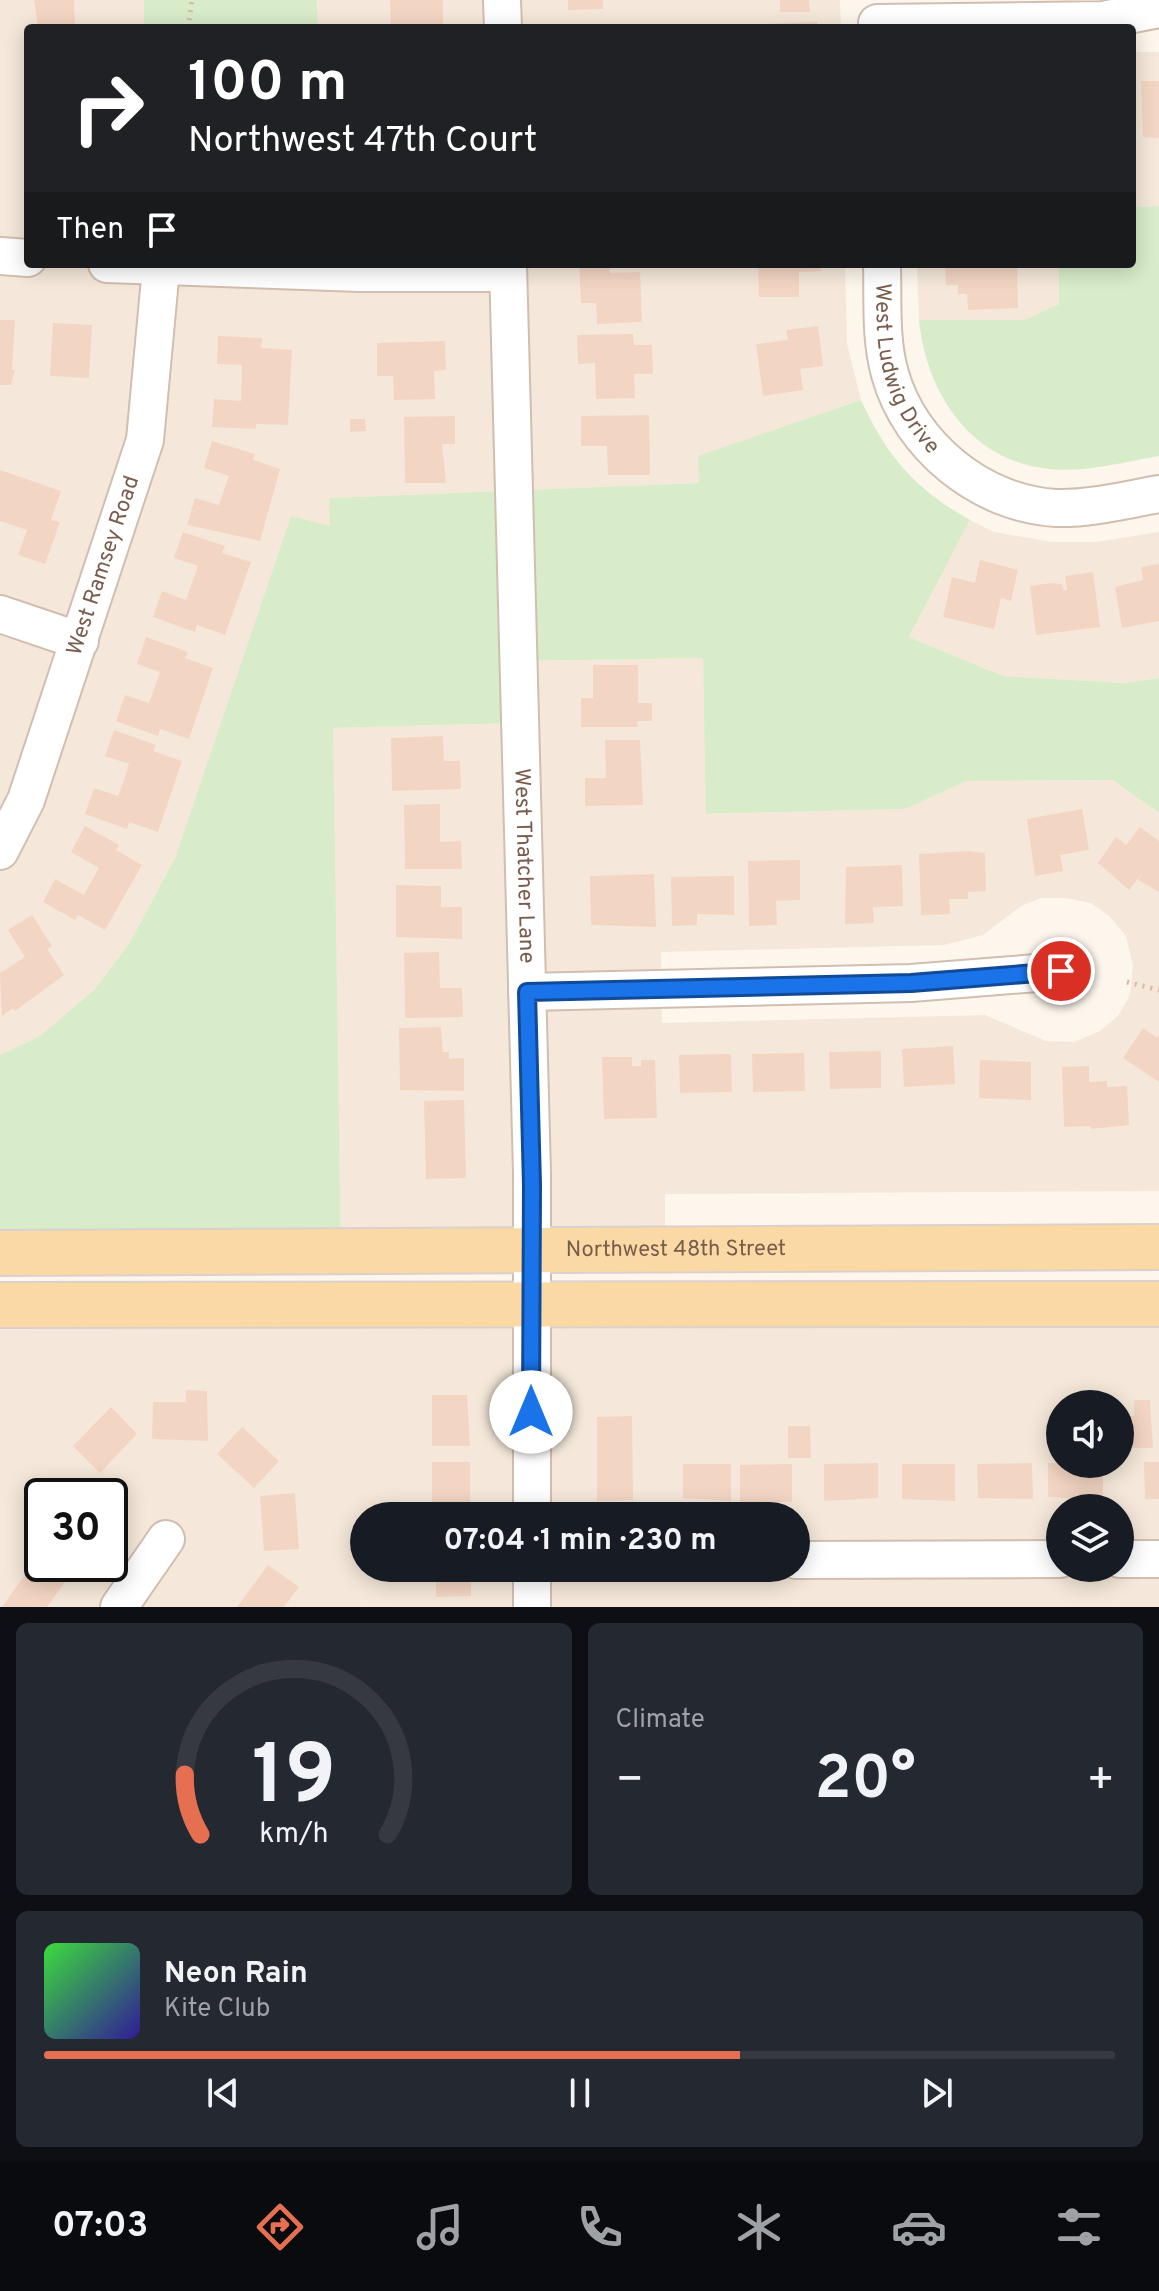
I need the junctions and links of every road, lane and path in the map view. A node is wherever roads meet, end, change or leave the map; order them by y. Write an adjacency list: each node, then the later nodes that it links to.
1 (192, 0): 5 (path)
2 (502, 0): 6 (street)
3 (1159, 9): 4 (street)
4 (877, 17)
5 (189, 24)
6 (503, 24)
7 (0, 256): 8 (street)
8 (24, 258)
9 (161, 268): 11 (street); 14 (street, West Ramsey Road)
10 (882, 268): 12 (street, West Ludwig Drive)
11 (508, 269): 19 (street, West Thatcher Lane)
12 (1159, 494)
13 (0, 614): 14 (street)
14 (80, 641): 15 (street, West Ramsey Road)
15 (0, 851)
16 (1061, 971): 19 (street)
17 (1127, 982): 18 (path)
18 (1159, 990)
19 (527, 992): 21 (street, West Thatcher Lane)
20 (1159, 1247): 21 (main road, Northwest 48th Street)
21 (530, 1249): 22 (main road, Northwest 48th Street); 25 (street, West Thatcher Lane)
22 (0, 1253)
23 (1159, 1304): 25 (main road)
24 (0, 1305): 25 (main road)
25 (531, 1305): 26 (street, West Thatcher Lane)
26 (532, 1502)
27 (166, 1539): 33 (street)
28 (1046, 1559): 31 (street)
29 (1134, 1559): 30 (street)
30 (1159, 1559)
31 (810, 1560)
32 (532, 1582): 34 (street)
33 (119, 1607)
34 (532, 1607)

